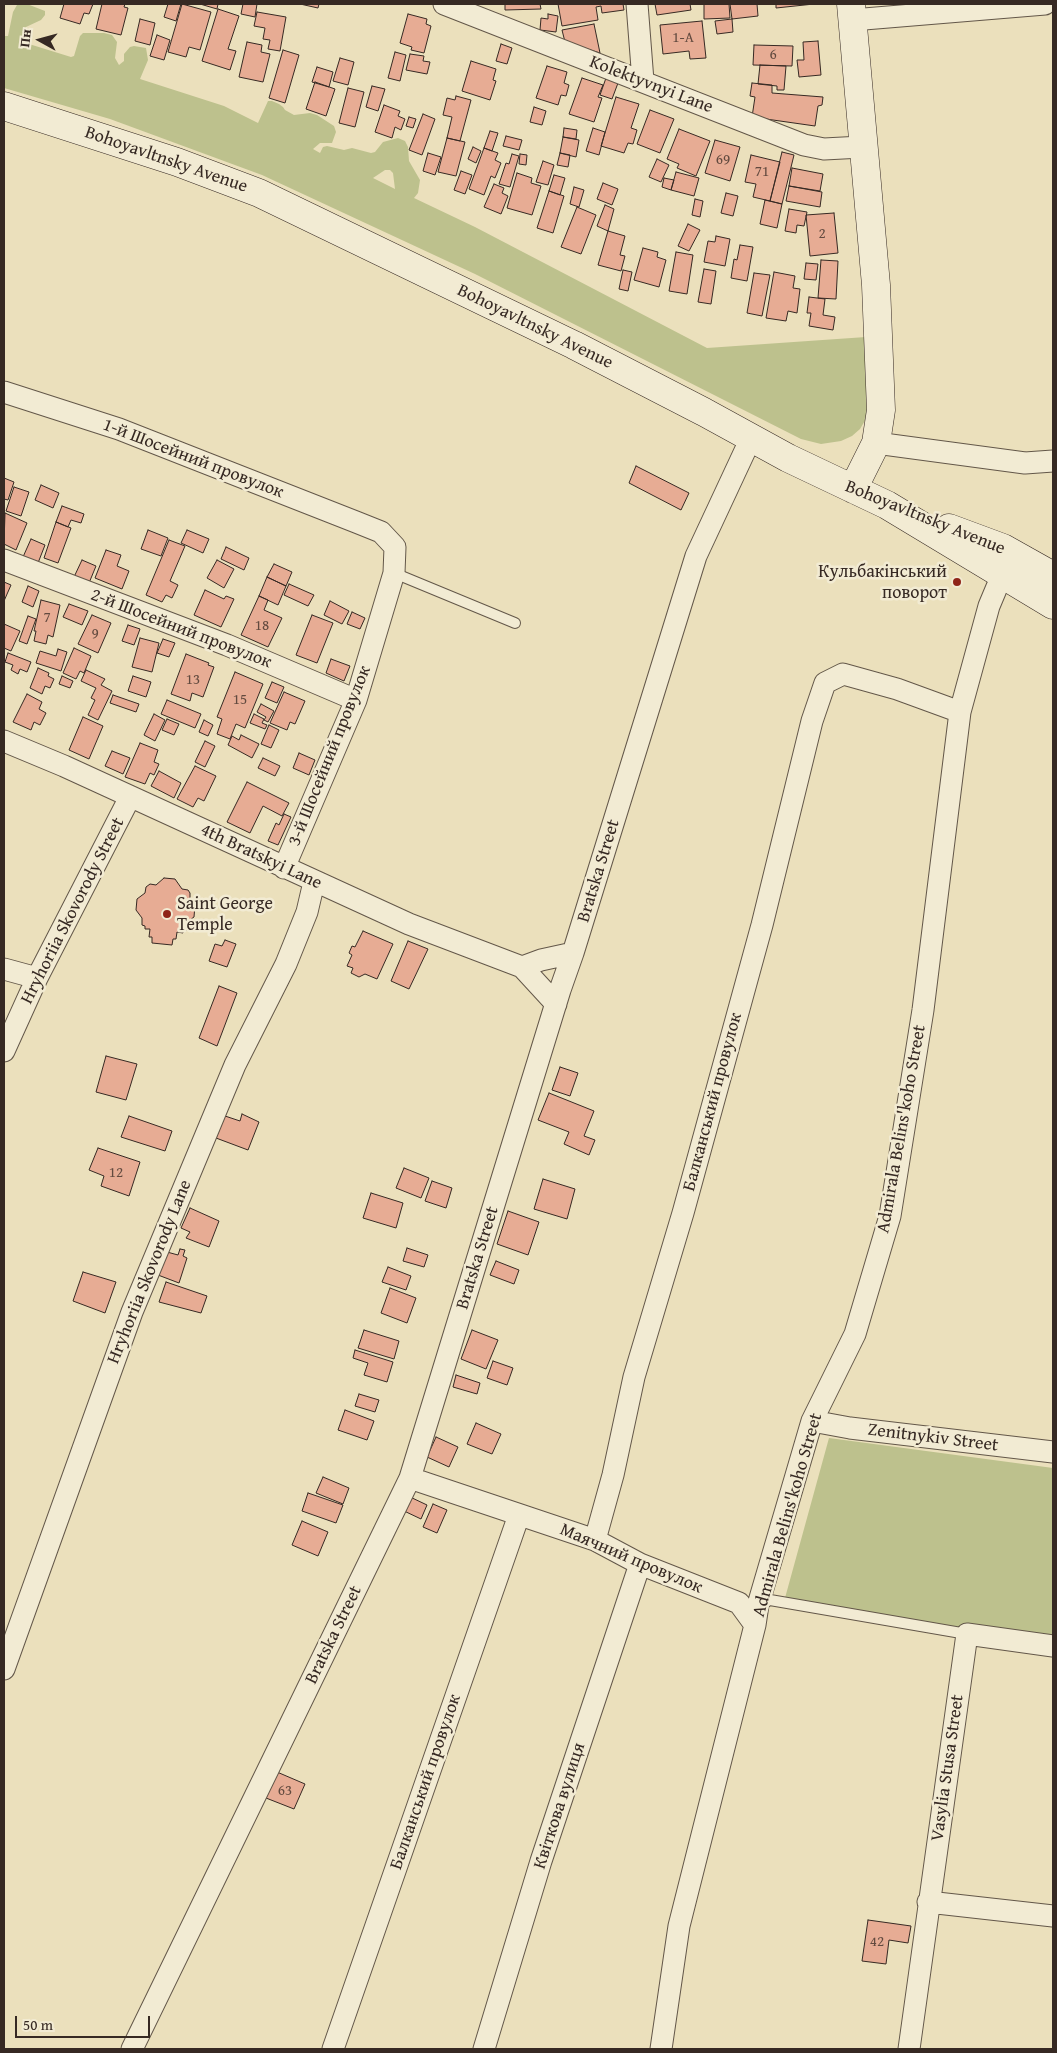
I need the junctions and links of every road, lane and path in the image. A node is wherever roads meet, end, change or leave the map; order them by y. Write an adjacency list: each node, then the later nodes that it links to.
1 (444, 4): 4 (street, Kolektyvnyi Lane)
2 (637, 4): 6 (street)
3 (1045, 4): 5 (street)
4 (481, 12): 6 (street, Kolektyvnyi Lane)
5 (852, 12): 8 (main road)
6 (643, 81): 8 (street, Kolektyvnyi Lane)
7 (4, 106): 10 (main road, Bohoyavltnsky Avenue)
8 (862, 147): 11 (main road)
9 (4, 392): 15 (street, 1-й Шосейний провулок)
10 (751, 438): 13 (main road, Bohoyavltnsky Avenue); 28 (street, Bratska Street)
11 (876, 444): 12 (street); 13 (main road)
12 (1053, 461)
13 (853, 489): 14 (main road, Bohoyavltnsky Avenue)
14 (887, 506): 18 (main road); 19 (main road, Bohoyavltnsky Avenue)
15 (381, 532): 17 (street, 3-й Шосейний провулок)
16 (4, 560): 22 (street, 2-й Шосейний провулок)
17 (394, 573): 21 (lane); 22 (street, 3-й Шосейний провулок)
18 (1002, 575): 20 (main road); 23 (street, Admirala Belins'koho Street)
19 (1053, 576)
20 (1053, 606)
21 (515, 623)
22 (356, 700): 26 (street, 3-й Шосейний провулок)
23 (960, 712): 34 (street, Admirala Belins'koho Street); 38 (street, Балканський провулок)
24 (4, 741): 25 (street, 4th Bratskyi Lane)
25 (130, 797): 26 (street, 4th Bratskyi Lane); 31 (street, Hryhoriia Skovorody Street)
26 (284, 868): 27 (street, 4th Bratskyi Lane)
27 (314, 882): 29 (street, 4th Bratskyi Lane); 43 (street, Hryhoriia Skovorody Lane)
28 (573, 953): 29 (street); 32 (street, Bratska Street)
29 (522, 967): 32 (street, 4th Bratskyi Lane)
30 (4, 969): 31 (street)
31 (37, 978): 33 (street, Hryhoriia Skovorody Street)
32 (556, 1004): 36 (street, Bratska Street)
33 (4, 1052)
34 (812, 1421): 35 (street, Zenitnykiv Street); 40 (street, Admirala Belins'koho Street)
35 (1053, 1452)
36 (410, 1478): 37 (street, Маячний провулок); 46 (street, Bratska Street)
37 (519, 1515): 38 (street, Маячний провулок); 47 (street, Балканський провулок)
38 (595, 1540): 39 (street, Маячний провулок)
39 (640, 1564): 40 (street, Маячний провулок); 48 (street, Квіткова вулиця)
40 (757, 1615): 41 (lane); 49 (street, Admirala Belins'koho Street)
41 (967, 1634): 42 (street); 44 (street, Vasylia Stusa Street)
42 (1053, 1646)
43 (4, 1669)
44 (928, 1902): 45 (street); 50 (street, Vasylia Stusa Street)
45 (1053, 1916)
46 (132, 2049)
47 (333, 2049)
48 (484, 2049)
49 (660, 2049)
50 (909, 2049)

